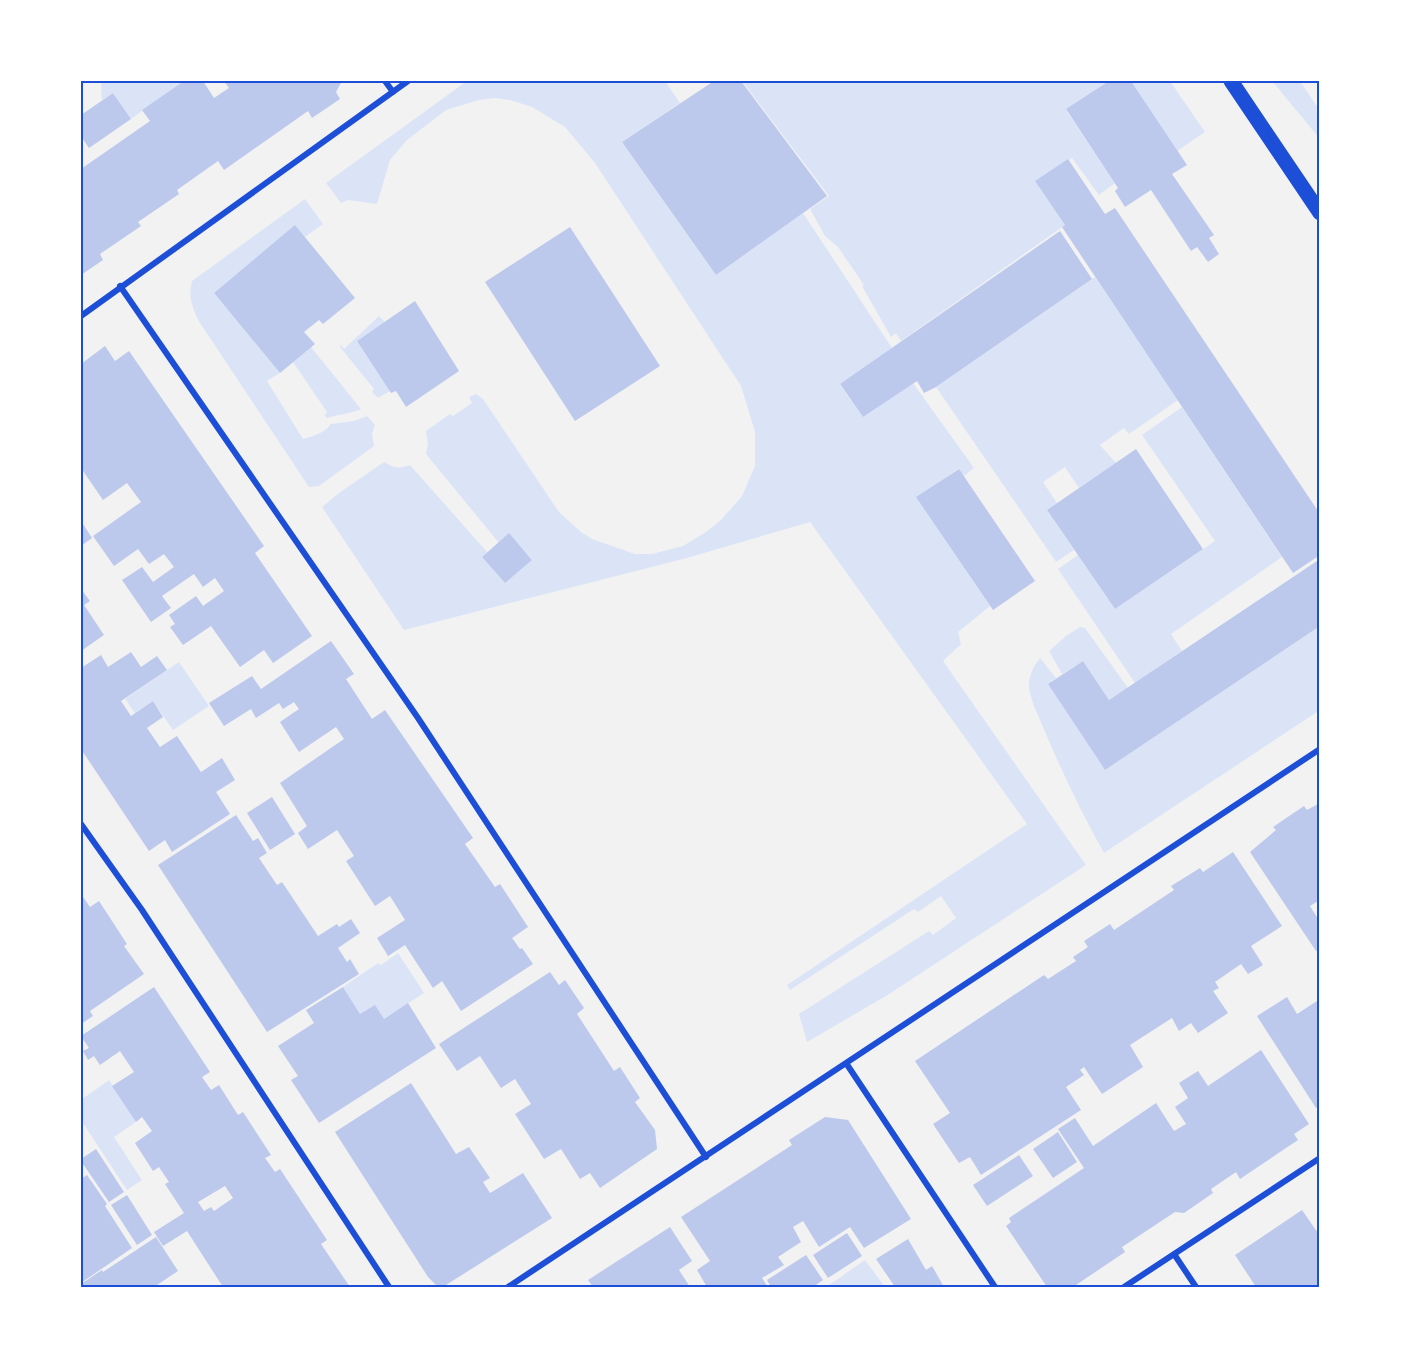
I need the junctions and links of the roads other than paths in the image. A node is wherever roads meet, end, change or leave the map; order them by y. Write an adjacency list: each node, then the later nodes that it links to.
1 (385, 81): 4 (street)
2 (408, 81): 4 (street)
3 (1231, 81): 5 (main road)
4 (393, 92): 6 (street)
5 (1320, 213)
6 (120, 286): 7 (street); 11 (street)
7 (81, 316)
8 (1320, 749): 10 (street)
9 (81, 824): 14 (street)
10 (846, 1063): 11 (street); 16 (street)
11 (705, 1157): 15 (street)
12 (1320, 1158): 13 (street)
13 (1174, 1254): 17 (street); 18 (street)
14 (389, 1287)
15 (508, 1287)
16 (995, 1287)
17 (1124, 1287)
18 (1196, 1287)

